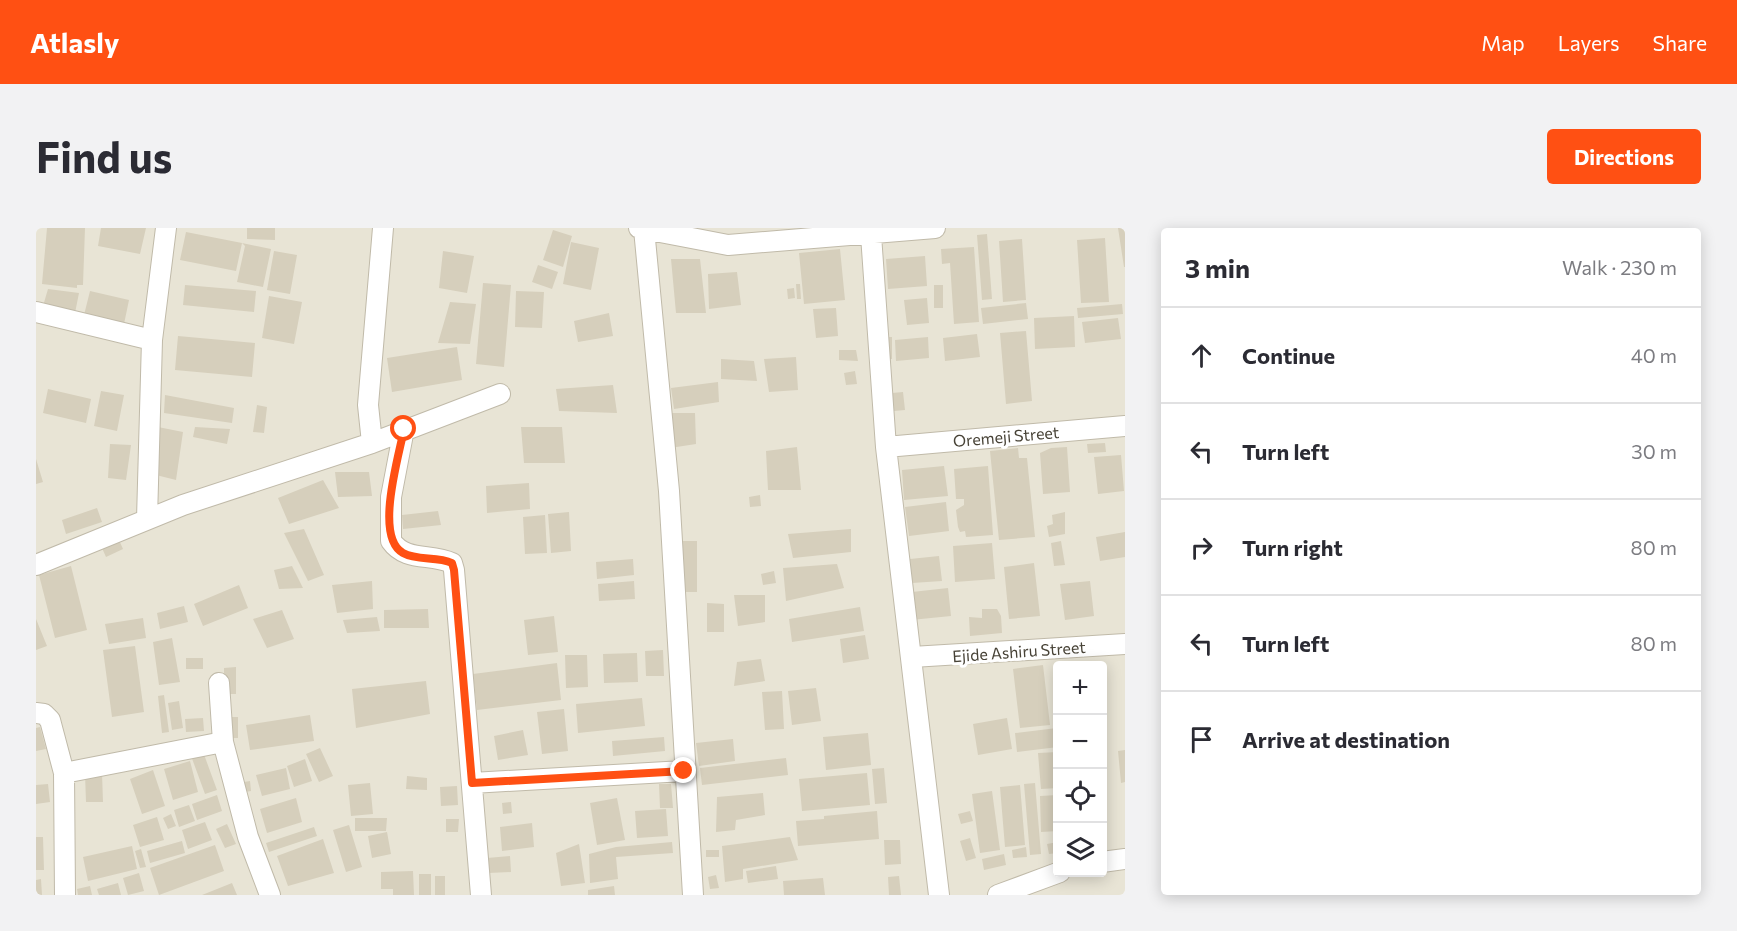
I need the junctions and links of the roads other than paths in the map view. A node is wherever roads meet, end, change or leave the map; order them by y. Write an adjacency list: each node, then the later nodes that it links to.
1 (166, 228): 8 (street)
2 (383, 228): 12 (street)
3 (935, 228): 5 (street)
4 (641, 229): 6 (street); 21 (street)
5 (871, 235): 6 (street); 13 (street)
6 (729, 236)
7 (36, 312): 8 (street)
8 (152, 340): 14 (street)
9 (500, 394): 11 (street)
10 (1125, 426): 13 (street, Oremeji Street)
11 (404, 429): 12 (street); 23 (street)
12 (372, 443): 14 (street)
13 (886, 447): 17 (street)
14 (147, 519): 15 (street)
15 (36, 566)
16 (1125, 644): 17 (street, Ejide Ashiru Street)
17 (912, 657): 31 (street)
18 (219, 683): 20 (street)
19 (36, 713): 22 (street)
20 (223, 742): 22 (street); 28 (street)
21 (684, 771): 23 (street); 30 (street)
22 (64, 772): 27 (street)
23 (472, 783): 29 (street)
24 (1125, 859): 25 (street)
25 (1107, 861)
26 (1053, 875): 32 (street)
27 (65, 895)
28 (270, 895)
29 (481, 895)
30 (693, 895)
31 (939, 895)
32 (998, 895)

